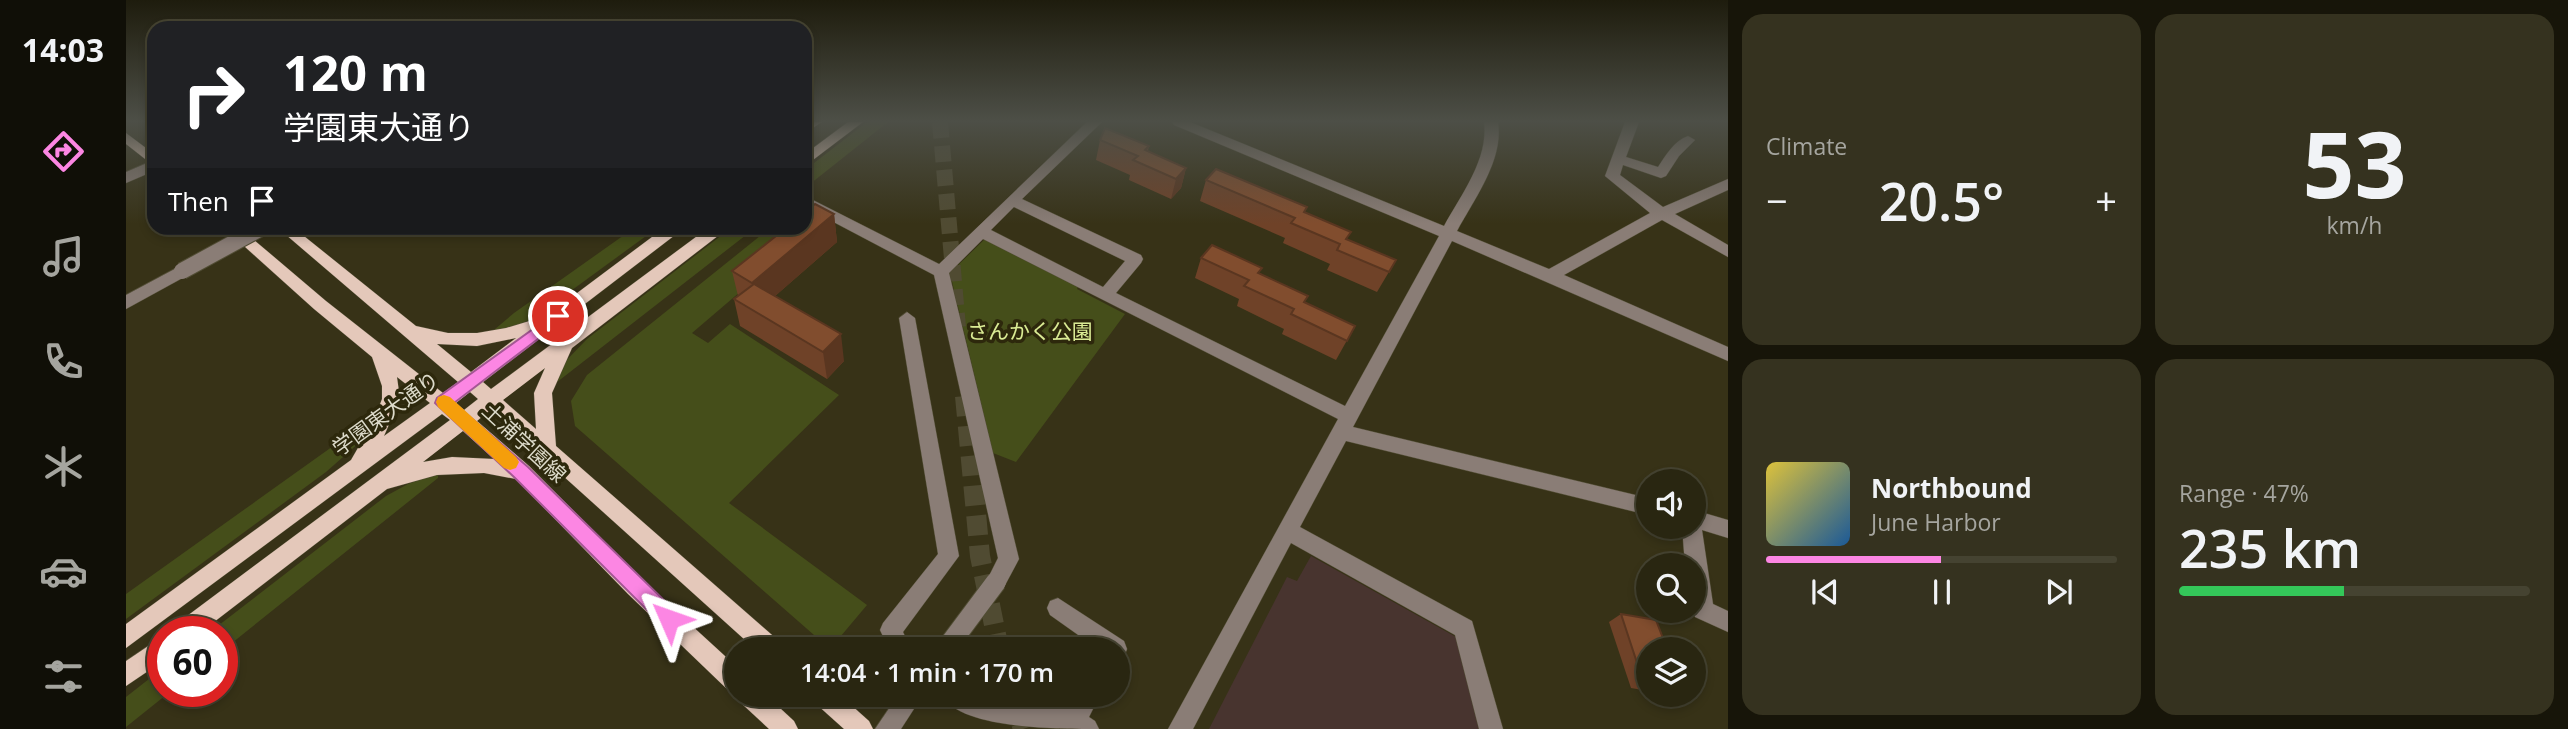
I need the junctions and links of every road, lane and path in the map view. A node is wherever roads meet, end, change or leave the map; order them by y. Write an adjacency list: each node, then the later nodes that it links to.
1 (1059, 156): 10 (street)
2 (1261, 156): 14 (street)
3 (1488, 156): 14 (street)
4 (1620, 156): 6 (street)
5 (1672, 156): 6 (street)
6 (1619, 159): 12 (street)
7 (147, 167): 8 (street)
8 (126, 178)
9 (1728, 184): 12 (street)
10 (1012, 200): 13 (street); 23 (street)
11 (812, 205): 21 (street)
12 (1662, 214): 20 (street); 22 (street)
13 (982, 232): 21 (street); 23 (street)
14 (1447, 233): 22 (street); 35 (street)
15 (239, 235): 29 (main road, 土浦学園線)
16 (248, 235): 24 (street, bridge)
17 (294, 235): 27 (main road, 土浦学園線)
18 (665, 235): 25 (main road, 学園東大通り)
19 (709, 235): 28 (main road)
20 (1728, 252)
21 (941, 272): 51 (street, bridge)
22 (1549, 276): 30 (street)
23 (1105, 295): 35 (street)
24 (126, 303)
25 (558, 316): 27 (main road); 31 (main road, 学園東大通り)
26 (907, 318): 50 (street)
27 (410, 330): 31 (main road, 土浦学園線)
28 (568, 340): 32 (main road); 36 (main road)
29 (372, 347): 33 (main road, 土浦学園線); 37 (main road)
30 (1728, 354)
31 (471, 382): 32 (main road, 土浦学園線); 33 (main road, 学園東大通り)
32 (489, 398): 34 (main road); 36 (main road, 土浦学園線)
33 (443, 403): 34 (main road, 土浦学園線); 37 (main road, 学園東大通り)
34 (462, 419): 38 (main road, 土浦学園線); 39 (main road)
35 (1346, 424): 40 (street); 43 (street)
36 (547, 450): 49 (main road, 土浦学園線)
37 (354, 468): 48 (main road, 学園東大通り)
38 (522, 472): 39 (main road); 54 (main road, 土浦学園線)
39 (372, 487): 46 (main road)
40 (1636, 504)
41 (1706, 523): 42 (street)
42 (1728, 529)
43 (1286, 530): 65 (street); 66 (street)
44 (1693, 539): 47 (street)
45 (1058, 608): 52 (street)
46 (204, 616)
47 (1728, 622)
48 (126, 637)
49 (757, 637)
50 (894, 637)
51 (955, 637)
52 (1099, 637)
53 (147, 659): 55 (main road)
54 (724, 671)
55 (126, 675)
56 (762, 707): 62 (main road)
57 (836, 707): 63 (main road)
58 (903, 707): 64 (street)
59 (968, 707): 61 (street)
60 (1086, 707): 61 (street)
61 (1081, 724)
62 (786, 729)
63 (861, 729)
64 (887, 729)
65 (1180, 729)
66 (1492, 729)

